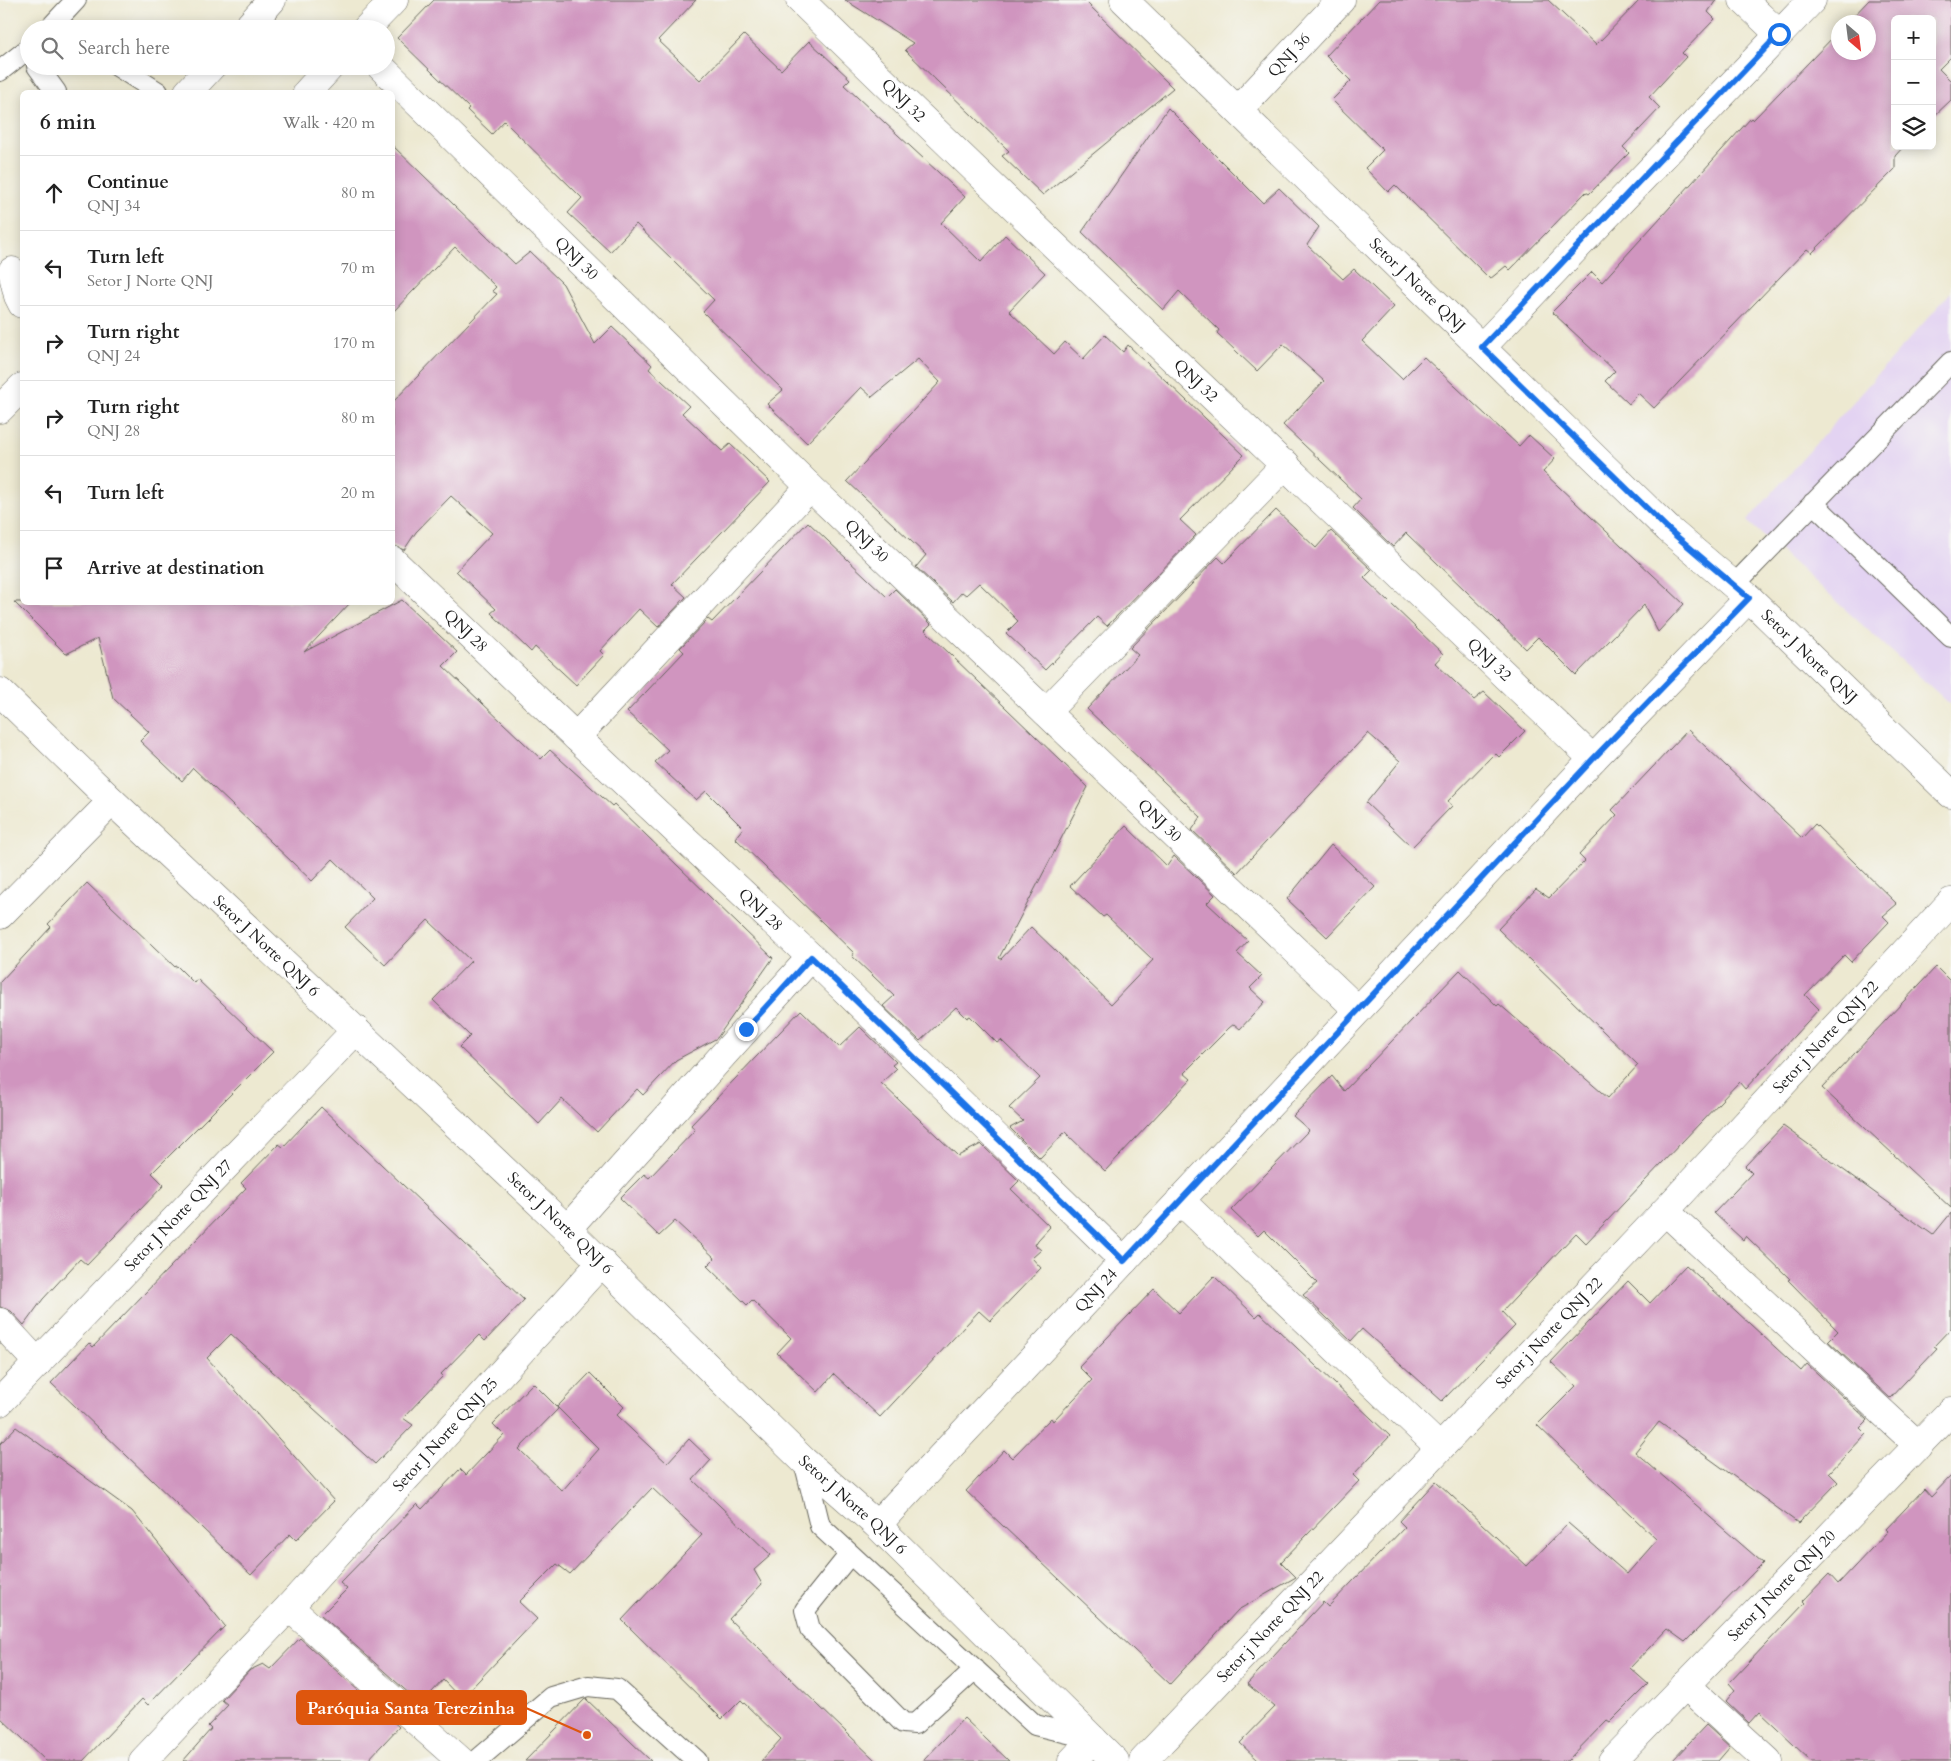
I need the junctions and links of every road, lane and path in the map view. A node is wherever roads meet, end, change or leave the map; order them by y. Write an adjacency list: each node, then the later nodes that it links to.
1 (76, 0): 9 (lane)
2 (272, 0): 10 (street)
3 (394, 0): 11 (street)
4 (800, 0): 31 (street, QNJ 32)
5 (1124, 0): 24 (street, Setor J Norte QNJ)
6 (1341, 0): 24 (street, QNJ 36)
7 (1743, 0): 12 (street)
8 (1812, 0): 12 (street)
9 (65, 20)
10 (254, 20)
11 (375, 20)
12 (1779, 34): 27 (street)
13 (20, 60): 14 (lane)
14 (0, 71)
15 (44, 75): 20 (lane)
16 (131, 75): 21 (lane)
17 (204, 75): 22 (street)
18 (323, 75): 23 (street)
19 (389, 75): 32 (street, QNJ 30)
20 (55, 90)
21 (155, 90)
22 (190, 90)
23 (309, 90)
24 (1238, 110): 27 (street, Setor J Norte QNJ)
25 (11, 271): 26 (street)
26 (20, 300)
27 (1482, 347): 35 (street, Setor J Norte QNJ)
28 (1951, 362): 33 (lane)
29 (20, 390): 30 (street)
30 (0, 409)
31 (1286, 464): 38 (street); 40 (street, QNJ 32)
32 (810, 487): 38 (street, QNJ 30); 39 (street)
33 (1812, 503): 35 (lane); 36 (lane)
34 (395, 563): 39 (street, QNJ 28)
35 (1741, 592): 40 (street, QNJ 24); 41 (street, Setor J Norte QNJ)
36 (1951, 637)
37 (0, 692): 42 (street, Setor J Norte QNJ 6)
38 (1046, 712): 46 (street, QNJ 30)
39 (576, 737): 45 (street, QNJ 28)
40 (1593, 759): 46 (street, QNJ 24)
41 (1951, 794)
42 (112, 801): 44 (street); 47 (street, Setor J Norte QNJ 6)
43 (1951, 902): 49 (street, Setor j Norte QNJ 22)
44 (0, 915)
45 (811, 957): 50 (street); 51 (street, QNJ 28)
46 (1358, 1010): 48 (street, QNJ 24)
47 (356, 1030): 50 (street, Setor J Norte QNJ 6); 54 (street, Setor J Norte QNJ 27)
48 (1180, 1200): 51 (street, QNJ 24); 58 (street)
49 (1665, 1211): 57 (street); 58 (street, Setor j Norte QNJ 22)
50 (567, 1229): 52 (street, Setor J Norte QNJ 6)
51 (1124, 1261): 60 (street, QNJ 24)
52 (602, 1262): 59 (street, Setor J Norte QNJ 6); 62 (street, Setor J Norte QNJ 25)
53 (0, 1322): 54 (street)
54 (38, 1363): 55 (street, Setor J Norte QNJ 27)
55 (0, 1402)
56 (1951, 1411): 57 (street, Setor J Norte QNJ 20)
57 (1918, 1446): 64 (street, Setor J Norte QNJ 20)
58 (1439, 1447): 72 (street, Setor j Norte QNJ 22)
59 (804, 1460): 60 (street, Setor J Norte QNJ 6); 61 (lane)
60 (877, 1525): 65 (street, Setor J Norte QNJ 6)
61 (850, 1554): 63 (lane); 63 (lane)
62 (289, 1607): 66 (street, Setor J Norte QNJ 25); 67 (street)
63 (975, 1669): 65 (lane)
64 (1685, 1685): 73 (street, Setor J Norte QNJ 20); 74 (street)
65 (1093, 1739): 70 (street); 71 (street, Setor J Norte QNJ 6)
66 (144, 1761)
67 (461, 1761)
68 (476, 1761): 69 (lane)
69 (697, 1761)
70 (1072, 1761)
71 (1115, 1761)
72 (1143, 1761)
73 (1612, 1761)
74 (1768, 1761)

